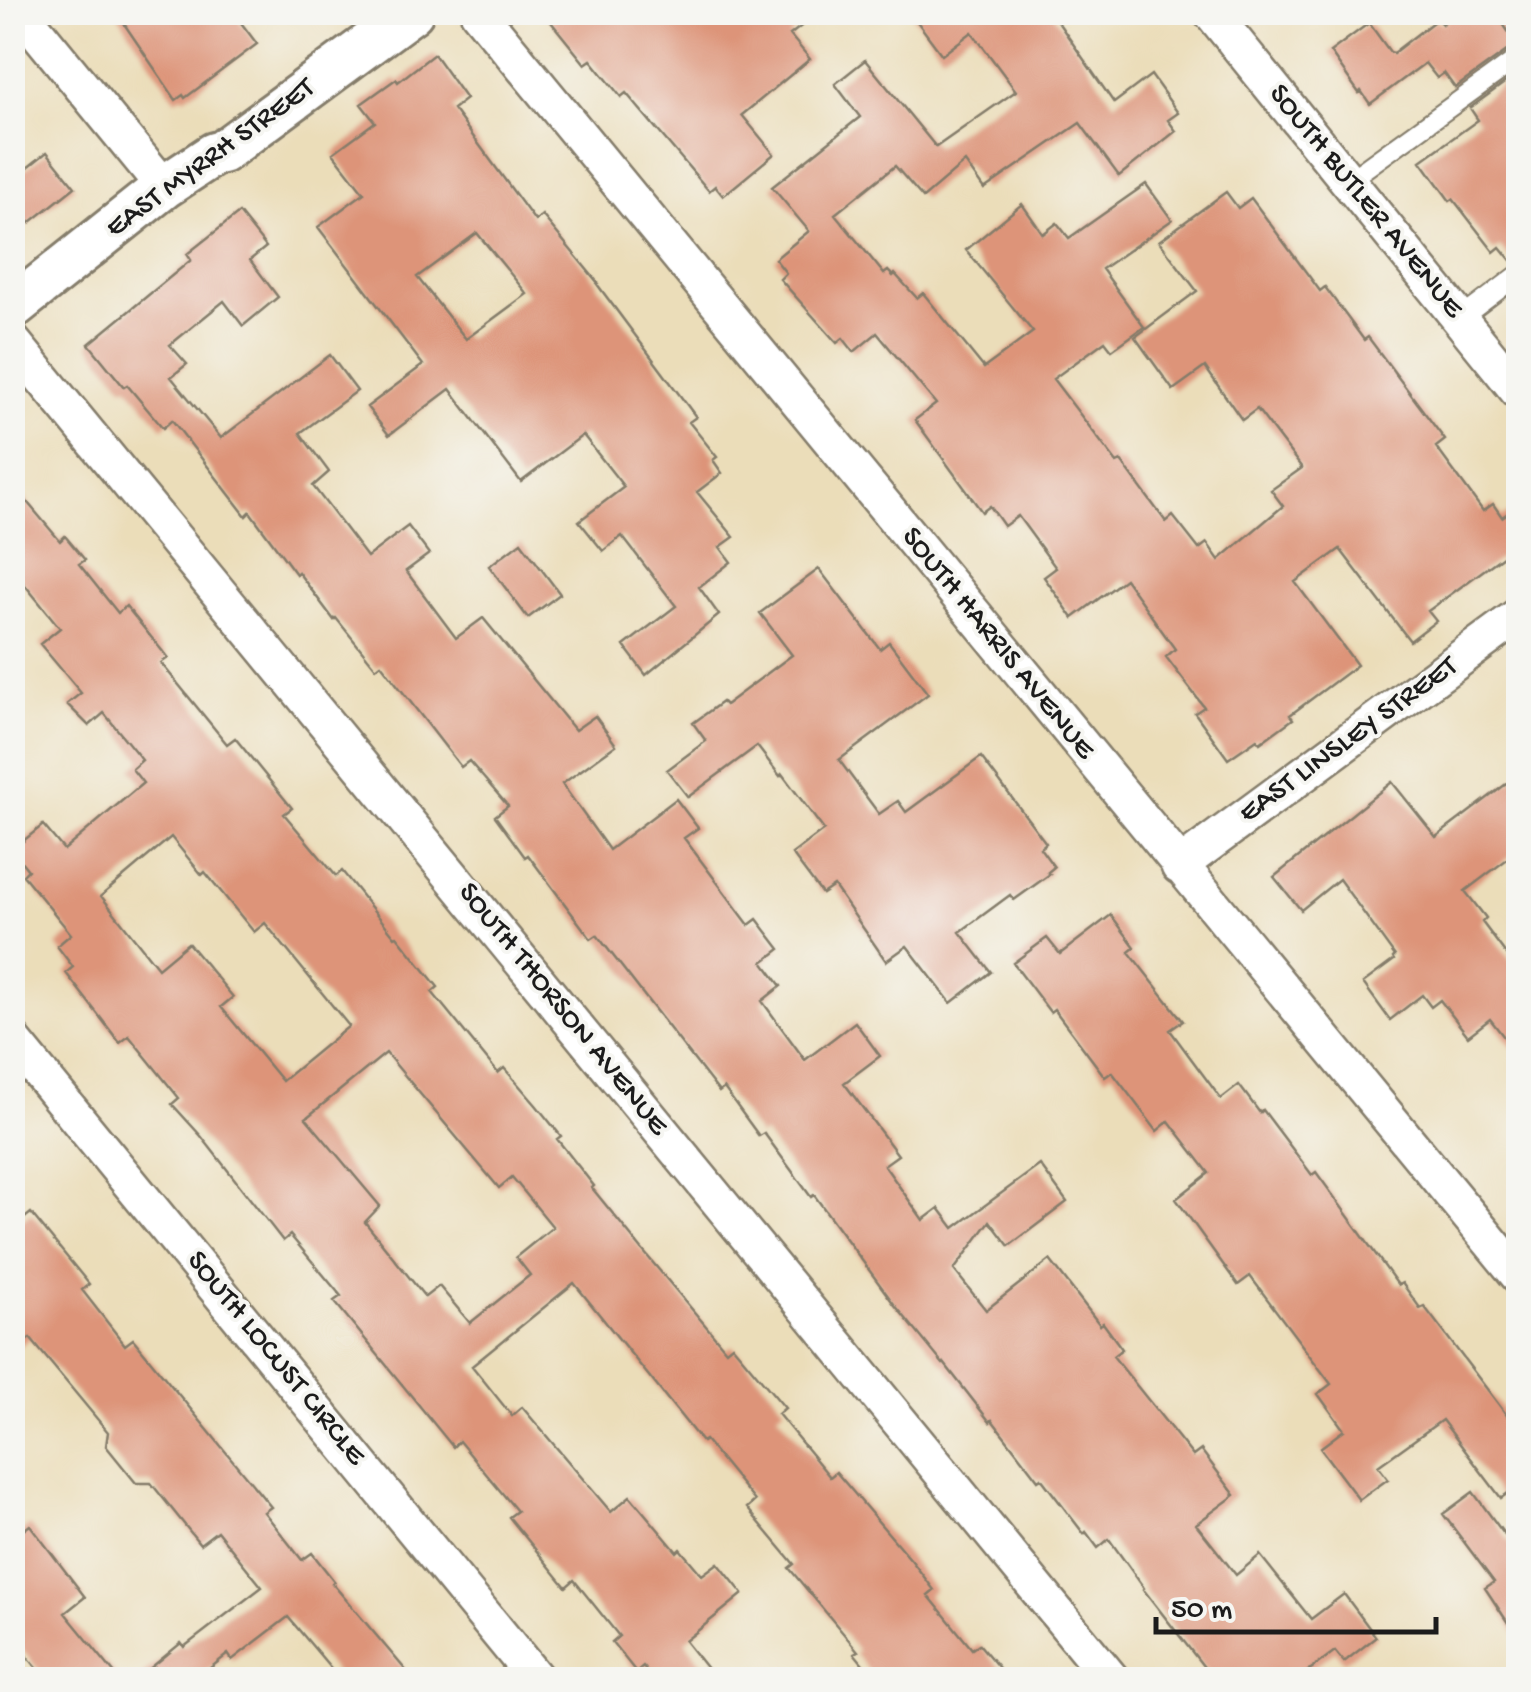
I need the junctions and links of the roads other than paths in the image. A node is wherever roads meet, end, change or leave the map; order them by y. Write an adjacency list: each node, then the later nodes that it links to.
1 (21, 12): 7 (street)
2 (412, 12): 7 (street, EAST MYRRH STREET)
3 (478, 12): 14 (street, SOUTH HARRIS AVENUE)
4 (1211, 12): 6 (street, SOUTH BUTLER AVENUE)
5 (1518, 58): 6 (lane)
6 (1348, 181): 10 (street, SOUTH BUTLER AVENUE)
7 (164, 187): 9 (street, EAST MYRRH STREET)
8 (1518, 275): 10 (lane)
9 (12, 308)
10 (1460, 319): 12 (street, SOUTH BUTLER AVENUE)
11 (12, 341): 18 (street, SOUTH THORSON AVENUE)
12 (1518, 392)
13 (1518, 616): 14 (street, EAST LINSLEY STREET)
14 (1180, 866): 16 (street, SOUTH HARRIS AVENUE)
15 (12, 1039): 17 (street, SOUTH LOCUST CIRCLE)
16 (1518, 1275)
17 (538, 1680)
18 (1112, 1680)

